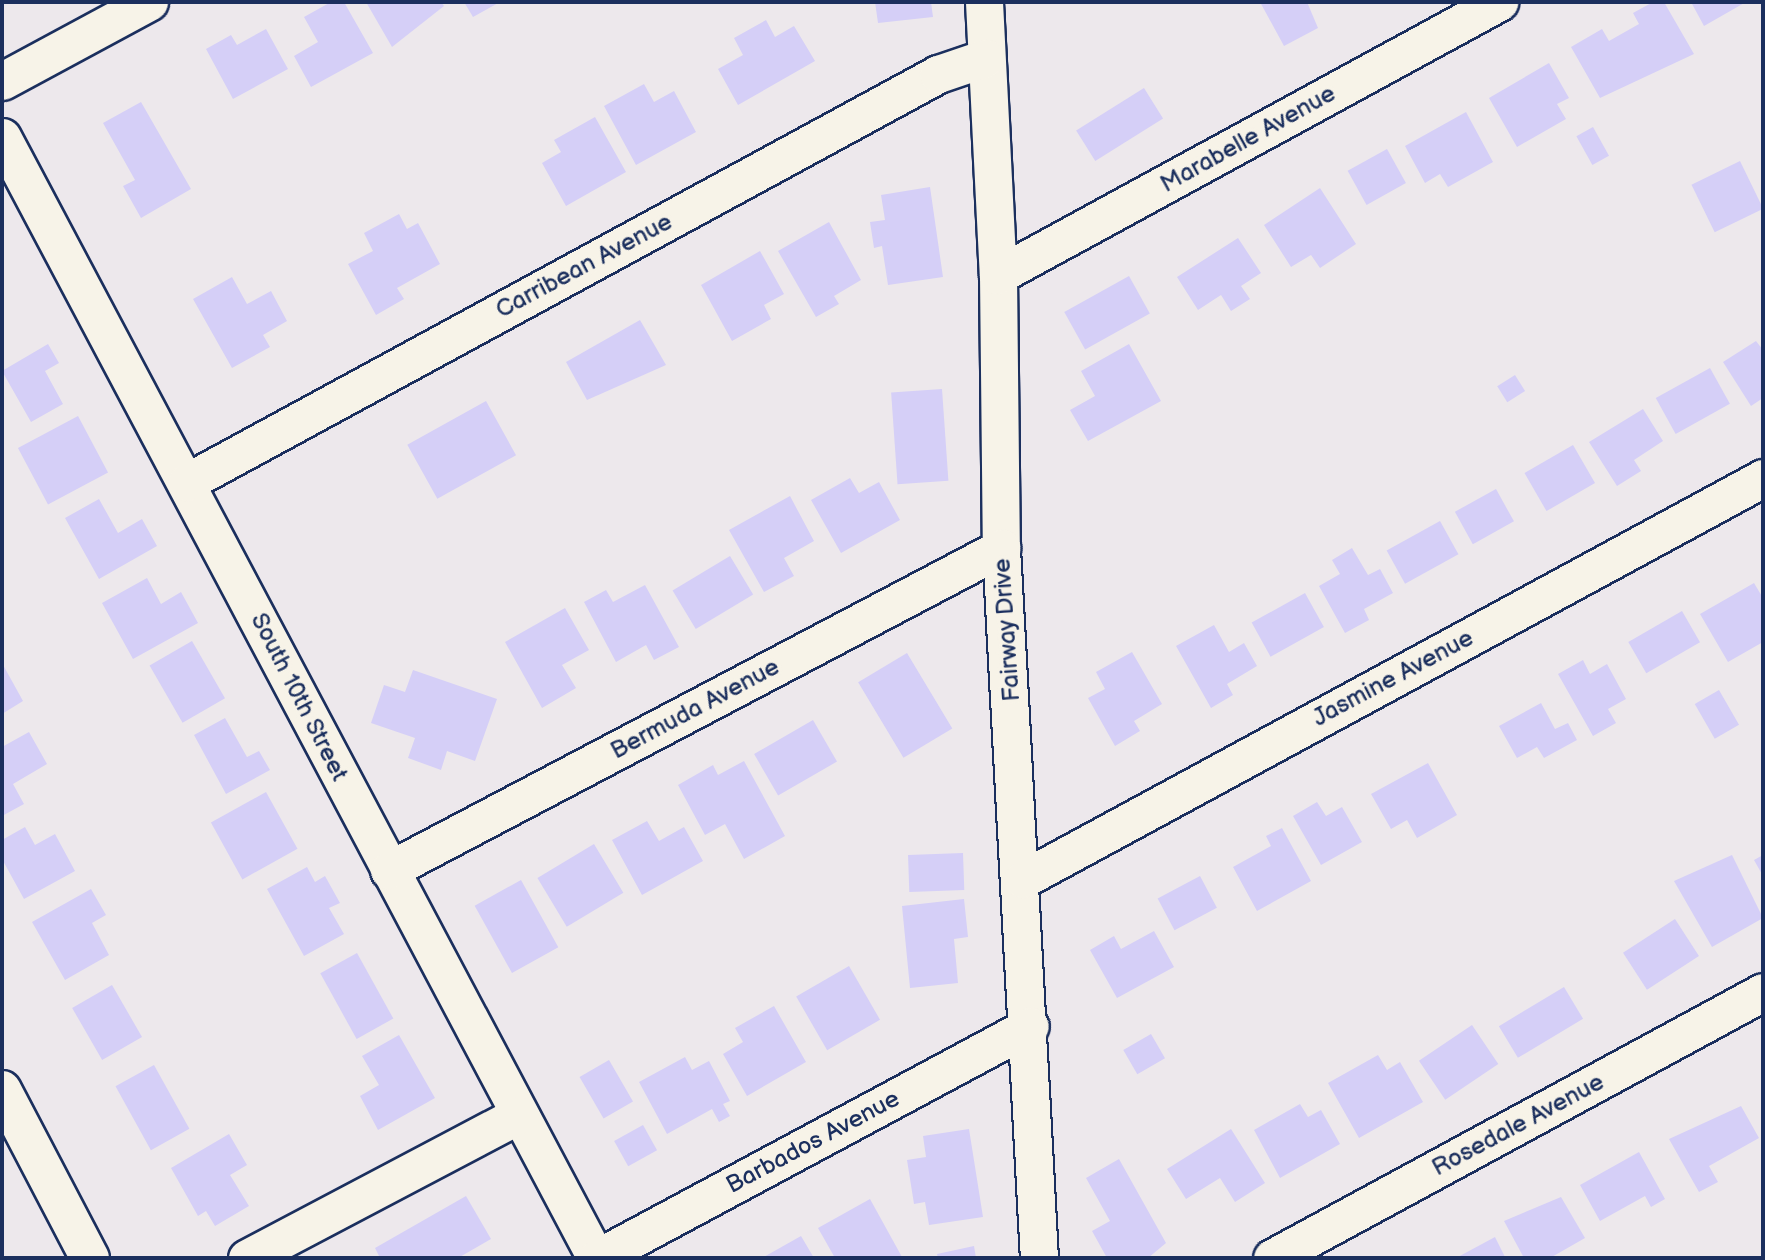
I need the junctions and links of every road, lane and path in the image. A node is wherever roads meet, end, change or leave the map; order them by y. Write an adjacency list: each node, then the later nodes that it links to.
1 (149, 2): 5 (street)
2 (984, 2): 4 (street, Fairway Drive)
3 (1499, 2): 7 (street, Marabelle Avenue)
4 (985, 58): 7 (street, Fairway Drive); 9 (street, Carribean Avenue)
5 (2, 81)
6 (2, 137): 9 (street, South 10th Street)
7 (998, 275): 10 (street, Fairway Drive)
8 (1763, 478): 12 (street, Jasmine Avenue)
9 (187, 482): 11 (street, South 10th Street)
10 (1001, 548): 11 (street, Bermuda Avenue); 12 (street, Fairway Drive)
11 (389, 870): 16 (street, South 10th Street)
12 (1023, 879): 14 (street, Fairway Drive)
13 (1763, 992): 21 (street, Rosedale Avenue)
14 (1030, 1026): 19 (street, Barbados Avenue); 20 (street, Fairway Drive)
15 (2, 1090): 17 (main road)
16 (518, 1115): 18 (street); 19 (street, South 10th Street)
17 (90, 1258)
18 (247, 1258)
19 (596, 1258)
20 (1039, 1258)
21 (1272, 1258)

